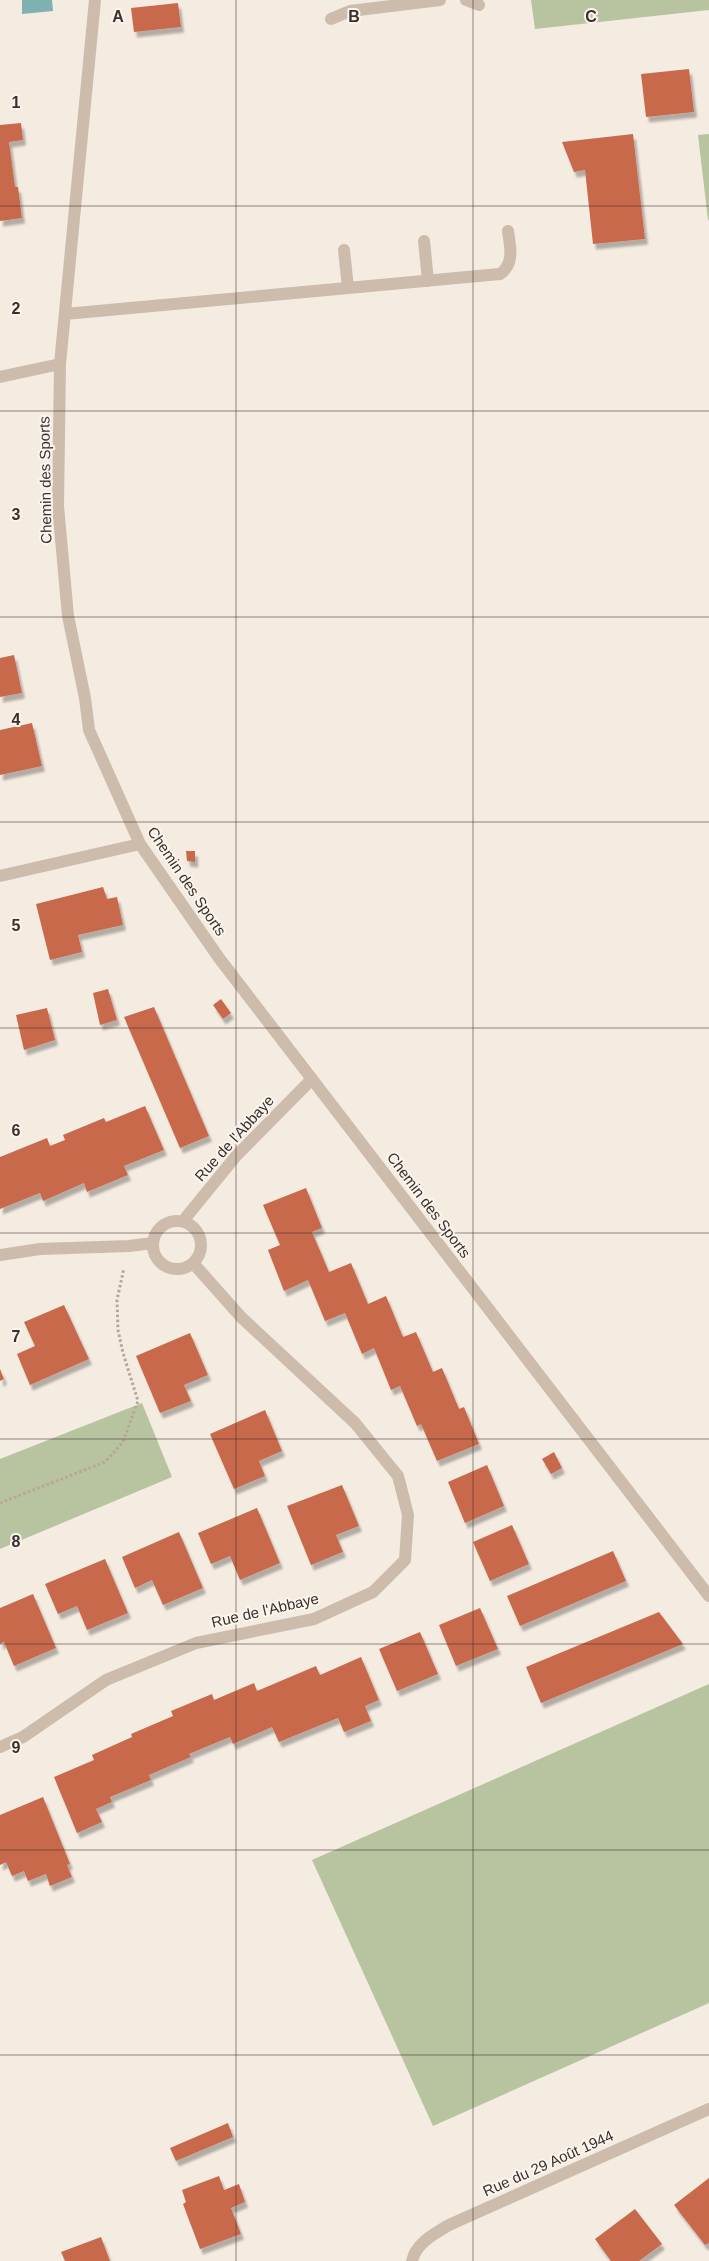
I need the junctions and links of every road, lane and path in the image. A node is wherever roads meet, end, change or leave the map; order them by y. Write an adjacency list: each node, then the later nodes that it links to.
1 (95, 0): 9 (street, Chemin des Sports)
2 (440, 0): 3 (street)
3 (332, 19)
4 (508, 231): 7 (street)
5 (424, 241): 7 (street)
6 (344, 250): 8 (street)
7 (428, 281): 8 (street)
8 (348, 288): 9 (street)
9 (65, 314): 10 (street, Chemin des Sports)
10 (60, 364): 11 (street); 12 (street, Chemin des Sports)
11 (0, 377)
12 (140, 844): 13 (street); 14 (street, Chemin des Sports)
13 (0, 876)
14 (312, 1078): 15 (street, Rue de l'Abbaye); 21 (street, Chemin des Sports)
15 (183, 1221): 16 (street); 19 (street)
16 (153, 1243): 17 (street); 19 (street)
17 (129, 1246): 18 (street); 20 (path)
18 (0, 1255)
19 (193, 1264): 22 (street, Rue de l'Abbaye)
20 (0, 1503)
21 (709, 1596)
22 (0, 1746)
23 (709, 2109): 24 (street, Rue du 29 Août 1944)
24 (412, 2261)

